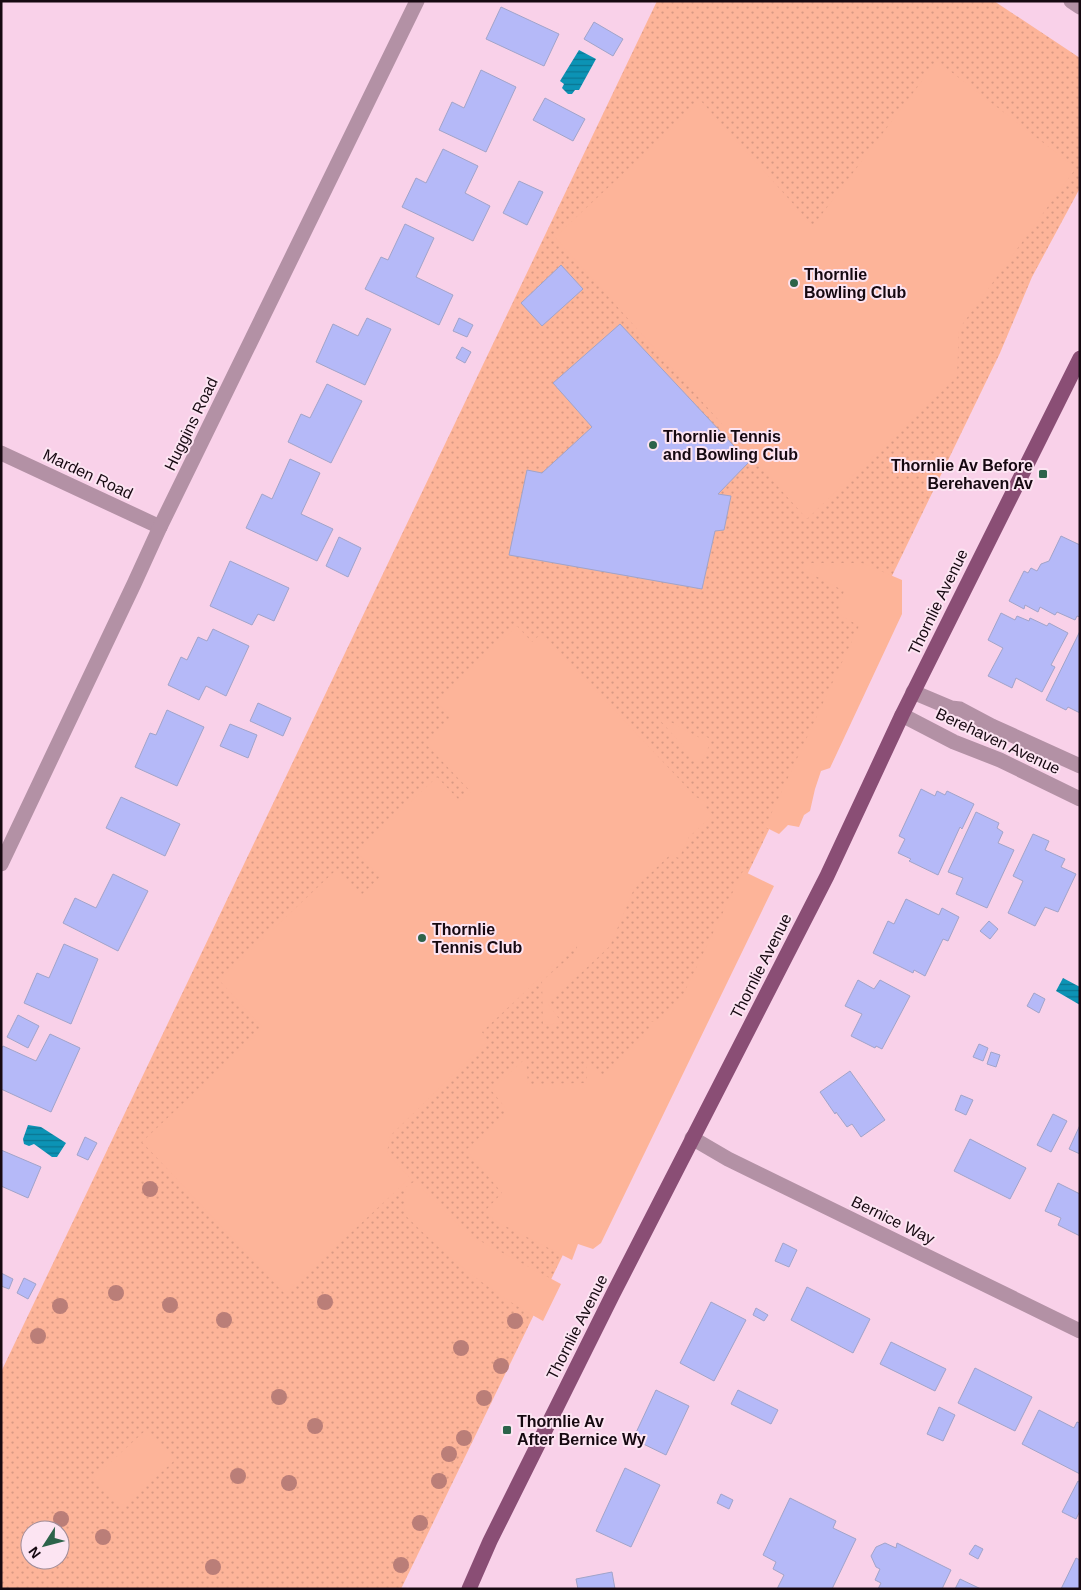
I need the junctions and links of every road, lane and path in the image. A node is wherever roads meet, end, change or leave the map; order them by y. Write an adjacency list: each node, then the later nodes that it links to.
1 (417, 1): 6 (street, Huggins Road)
2 (1071, 1): 3 (street)
3 (1080, 7)
4 (1080, 358): 7 (main road, Thornlie Avenue)
5 (1, 453): 6 (street, Marden Road)
6 (160, 526): 11 (street, Huggins Road)
7 (914, 692): 8 (main road, Thornlie Avenue); 9 (street, Berehaven Avenue)
8 (902, 715): 10 (street, Berehaven Avenue); 12 (main road, Thornlie Avenue)
9 (1080, 766)
10 (1080, 799)
11 (1, 864)
12 (692, 1138): 13 (street, Bernice Way); 14 (main road, Thornlie Avenue)
13 (1080, 1332)
14 (469, 1589)

